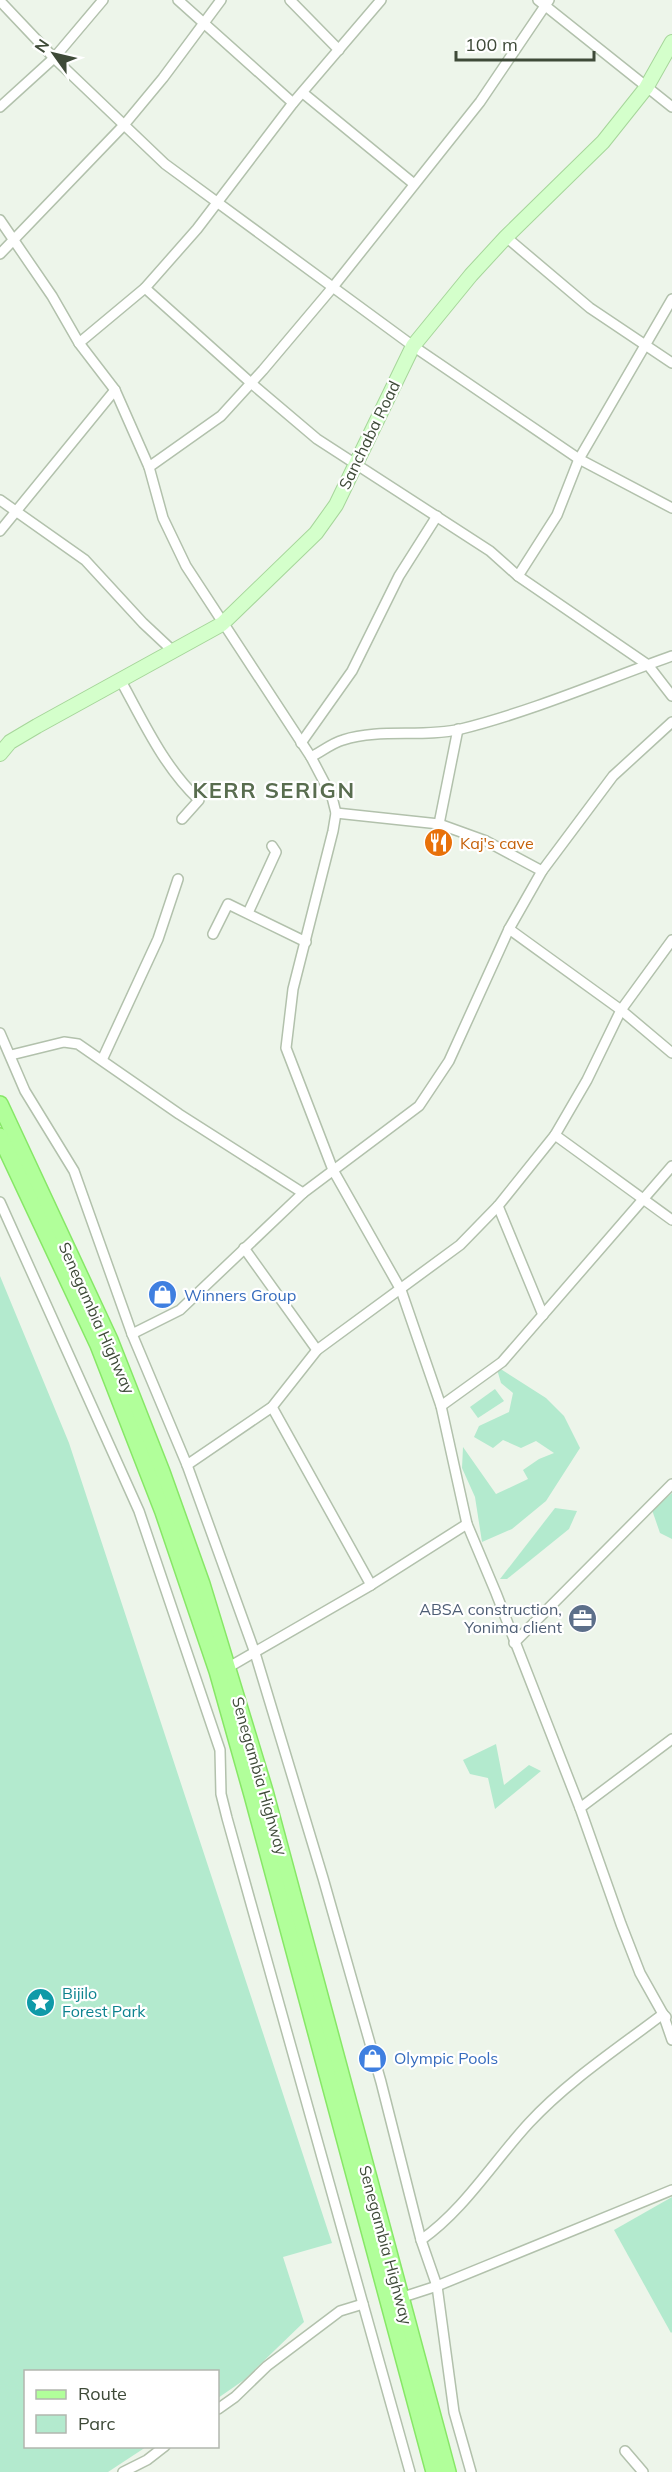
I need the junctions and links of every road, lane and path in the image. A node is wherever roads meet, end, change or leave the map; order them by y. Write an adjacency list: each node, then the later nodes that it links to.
1 (103, 0): 11 (street)
2 (178, 0): 8 (street)
3 (221, 0): 8 (street)
4 (290, 0): 10 (street)
5 (381, 0): 10 (street)
6 (0, 1): 11 (street)
7 (544, 2): 12 (street); 18 (street)
8 (205, 23): 14 (street); 17 (street)
9 (672, 42): 12 (street, Sanchaba Road)
10 (339, 50): 13 (street)
11 (54, 58): 15 (street); 17 (street)
12 (646, 88): 16 (street); 21 (street, Sanchaba Road)
13 (303, 93): 14 (street); 18 (street)
14 (293, 104): 19 (street)
15 (0, 107)
16 (672, 107)
17 (124, 125): 19 (street); 22 (street)
18 (414, 184): 24 (street)
19 (216, 202): 24 (street); 25 (street)
20 (0, 220): 22 (street)
21 (506, 237): 28 (street); 29 (street, Sanchaba Road)
22 (13, 240): 23 (street); 27 (street)
23 (0, 254)
24 (333, 287): 29 (street); 31 (street)
25 (145, 288): 27 (street); 31 (street)
26 (672, 298): 28 (street)
27 (79, 343): 32 (street)
28 (644, 344): 30 (street); 33 (street)
29 (413, 346): 33 (street); 34 (street, Sanchaba Road)
30 (672, 363)
31 (251, 383): 34 (street); 35 (street)
32 (115, 390): 35 (street); 38 (street)
33 (579, 459): 37 (street); 41 (street)
34 (357, 463): 39 (street); 42 (street, Sanchaba Road)
35 (149, 467): 42 (street)
36 (0, 500): 38 (street)
37 (672, 508)
38 (16, 511): 40 (street); 43 (street)
39 (437, 516): 41 (street); 50 (street)
40 (0, 531)
41 (518, 576): 45 (street)
42 (222, 624): 43 (street, Sanchaba Road); 50 (street)
43 (174, 652): 46 (street, Sanchaba Road)
44 (672, 656): 45 (street)
45 (648, 665): 47 (street); 49 (street)
46 (122, 681): 51 (street, Sanchaba Road); 54 (street)
47 (672, 696)
48 (672, 722): 57 (street)
49 (458, 729): 52 (street); 55 (street)
50 (301, 743): 52 (street)
51 (0, 754)
52 (311, 758): 53 (street)
53 (336, 813): 55 (street); 63 (street)
54 (182, 819)
55 (439, 824): 57 (street)
56 (272, 846): 59 (street)
57 (543, 871): 60 (street)
58 (178, 879): 68 (street)
59 (248, 914): 61 (street); 63 (street)
60 (509, 929): 64 (street); 73 (street)
61 (213, 934)
62 (672, 940): 64 (street)
63 (306, 942): 73 (street)
64 (621, 1010): 66 (street); 70 (street)
65 (0, 1033): 67 (street)
66 (672, 1053)
67 (11, 1055): 68 (street); 82 (street)
68 (102, 1060): 74 (street)
69 (0, 1104): 92 (main road, Senegambia Highway)
70 (555, 1135): 75 (street); 77 (street)
71 (0, 1136): 108 (main road, Senegambia Highway)
72 (672, 1166): 75 (street)
73 (333, 1170): 74 (street); 80 (street)
74 (303, 1193): 79 (street)
75 (645, 1199): 78 (street); 81 (street)
76 (0, 1202): 102 (street)
77 (498, 1206): 80 (street); 81 (street)
78 (672, 1220)
79 (244, 1248): 82 (street); 83 (street)
80 (401, 1290): 83 (street); 84 (street)
81 (543, 1315): 84 (street)
82 (132, 1334): 86 (street)
83 (317, 1350): 85 (street)
84 (441, 1406): 88 (street)
85 (272, 1407): 86 (street); 89 (street)
86 (187, 1465): 91 (street)
87 (672, 1484): 90 (street)
88 (467, 1524): 89 (street); 90 (street)
89 (371, 1585): 91 (street)
90 (514, 1643): 94 (street)
91 (255, 1653): 92 (street); 99 (street)
92 (229, 1667): 101 (main road, Senegambia Highway)
93 (672, 1739): 94 (street)
94 (580, 1808): 95 (street)
95 (663, 2014): 96 (street); 97 (street); 99 (street)
96 (672, 2023)
97 (672, 2040)
98 (672, 2190): 100 (street)
99 (421, 2240): 100 (street)
100 (437, 2286): 101 (street); 110 (street)
101 (400, 2298): 109 (main road, Senegambia Highway)
102 (363, 2304): 103 (street); 107 (street)
103 (219, 2408)
104 (162, 2448): 106 (street)
105 (625, 2451): 111 (street)
106 (123, 2472)
107 (410, 2472)
108 (434, 2472)
109 (448, 2472)
110 (471, 2472)
111 (643, 2472)

